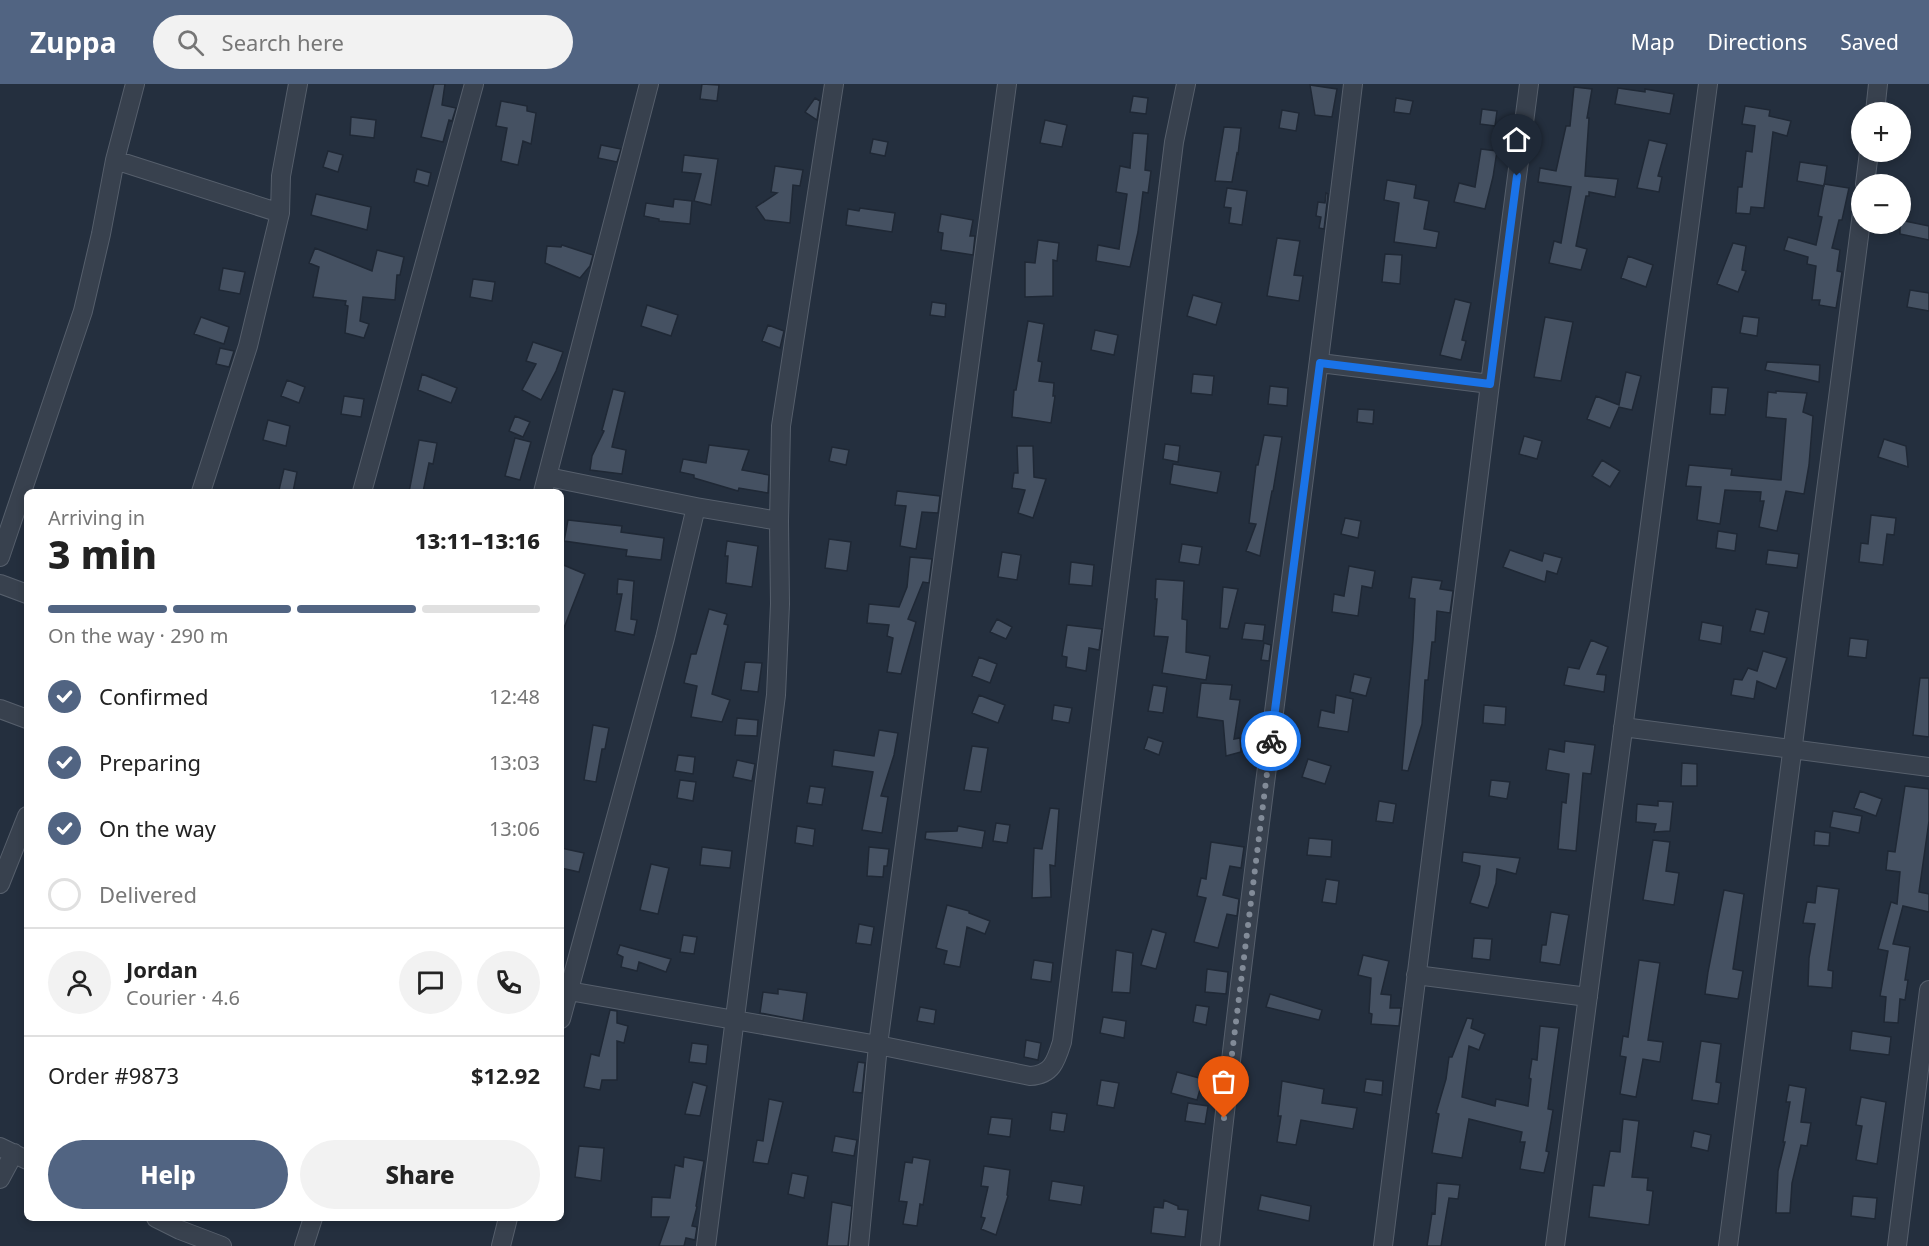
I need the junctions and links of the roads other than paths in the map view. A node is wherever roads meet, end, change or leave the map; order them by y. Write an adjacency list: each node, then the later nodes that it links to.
1 (135, 84): 13 (street)
2 (298, 84): 14 (street)
3 (474, 84): 20 (street)
4 (649, 84): 18 (street)
5 (834, 84): 22 (street)
6 (1007, 84): 39 (street)
7 (1186, 84): 39 (street)
8 (1353, 84): 16 (street)
9 (1529, 84): 17 (street)
10 (1708, 84): 28 (street)
11 (1878, 84): 12 (street)
12 (1876, 102)
13 (115, 160): 14 (street); 23 (street)
14 (280, 213): 19 (street)
15 (1859, 234): 29 (street)
16 (1320, 363): 17 (street); 51 (street)
17 (1490, 384): 33 (street)
18 (545, 485): 21 (street)
19 (202, 489)
20 (363, 489)
21 (696, 507): 22 (street); 35 (street)
22 (779, 521): 38 (street)
23 (0, 557)
24 (0, 584): 25 (street)
25 (24, 593)
26 (0, 709): 27 (street)
27 (24, 718)
28 (1623, 727): 29 (street); 36 (street)
29 (1792, 749): 30 (street); 54 (street)
30 (1929, 767)
31 (24, 824): 32 (street)
32 (0, 884)
33 (1416, 975): 36 (street); 52 (street)
34 (1929, 990): 55 (street)
35 (569, 991): 37 (street); 38 (street)
36 (1588, 997): 53 (street)
37 (564, 1008)
38 (735, 1020): 39 (street); 49 (street)
39 (878, 1044): 50 (street)
40 (14, 1153): 41 (street)
41 (0, 1179)
42 (159, 1221): 45 (street)
43 (312, 1221): 47 (street)
44 (507, 1221): 48 (street)
45 (175, 1238): 46 (street)
46 (222, 1246)
47 (304, 1246)
48 (501, 1246)
49 (706, 1246)
50 (858, 1246)
51 (1210, 1246)
52 (1383, 1246)
53 (1555, 1246)
54 (1728, 1246)
55 (1897, 1246)

